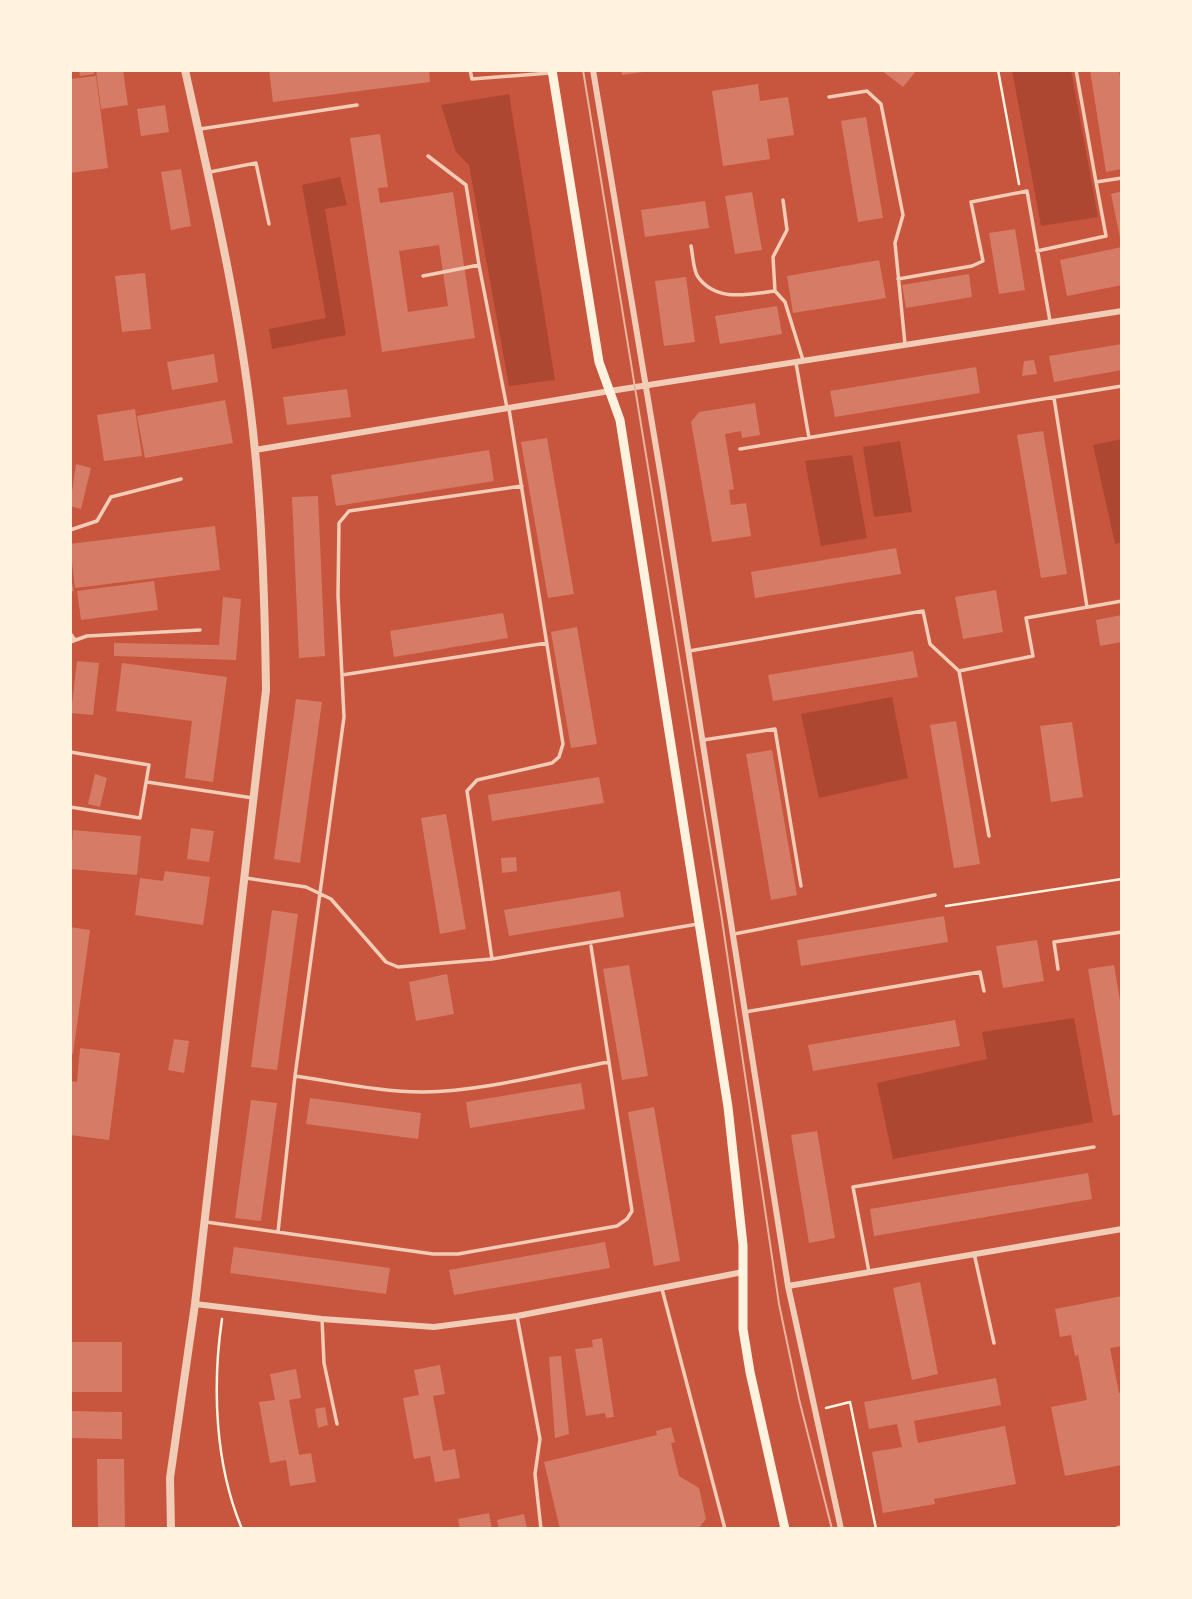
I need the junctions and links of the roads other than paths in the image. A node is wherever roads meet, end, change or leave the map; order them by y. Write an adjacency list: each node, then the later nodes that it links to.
1 (186, 70): 8 (street)
2 (470, 70): 5 (lane)
3 (593, 70): 25 (street)
4 (1076, 70): 12 (lane)
5 (552, 71): 27 (main road)
6 (830, 97): 19 (lane)
7 (357, 105): 8 (lane)
8 (199, 130): 10 (street)
9 (428, 156): 17 (lane)
10 (208, 173): 14 (lane); 32 (street)
11 (1122, 178): 12 (lane)
12 (1096, 182): 16 (lane)
13 (783, 200): 20 (lane)
14 (269, 224)
15 (691, 246): 20 (lane)
16 (1037, 251): 19 (lane); 22 (lane)
17 (480, 265): 18 (lane); 29 (lane)
18 (423, 276)
19 (898, 279): 23 (lane)
20 (775, 291): 24 (lane)
21 (1122, 311): 22 (street)
22 (1050, 323): 23 (street)
23 (905, 346): 24 (street)
24 (800, 363): 25 (street); 30 (lane)
25 (645, 386): 27 (street); 42 (street)
26 (1122, 386): 28 (lane)
27 (610, 391): 29 (street); 55 (main road)
28 (1054, 398): 30 (lane); 37 (lane)
29 (508, 408): 32 (street); 34 (lane)
30 (809, 438): 31 (lane)
31 (740, 449)
32 (255, 450): 48 (street)
33 (181, 479): 35 (lane)
34 (522, 486): 41 (lane); 44 (lane)
35 (70, 530)
36 (1122, 601): 37 (lane)
37 (1087, 607): 43 (lane)
38 (200, 630): 40 (lane)
39 (70, 633): 40 (lane)
40 (73, 641)
41 (547, 643): 44 (lane); 59 (lane)
42 (689, 651): 43 (lane); 45 (street)
43 (959, 671): 50 (lane)
44 (342, 675): 53 (lane)
45 (703, 740): 52 (lane); 57 (street)
46 (70, 752): 47 (lane)
47 (146, 781): 48 (lane); 49 (lane)
48 (255, 799): 51 (street)
49 (70, 807)
50 (989, 836)
51 (244, 877): 53 (lane); 66 (street)
52 (801, 886)
53 (320, 892): 59 (lane); 64 (lane)
54 (935, 895): 57 (lane)
55 (698, 924): 59 (lane); 70 (main road)
56 (1122, 932): 60 (lane)
57 (734, 934): 62 (street)
58 (591, 946): 63 (lane)
59 (492, 958)
60 (1058, 969)
61 (984, 991): 62 (lane)
62 (745, 1012): 72 (street)
63 (609, 1062): 64 (lane); 68 (lane)
64 (295, 1076): 68 (lane)
65 (1094, 1147): 71 (lane)
66 (204, 1222): 68 (lane); 74 (street)
67 (1122, 1229): 69 (street)
68 (278, 1232)
69 (974, 1253): 71 (street); 77 (lane)
70 (743, 1272): 73 (street); 82 (main road)
71 (869, 1272): 72 (street)
72 (788, 1286): 83 (street)
73 (661, 1287): 75 (street); 81 (lane)
74 (195, 1304): 76 (street); 79 (street)
75 (517, 1316): 76 (street); 80 (lane)
76 (322, 1319): 78 (lane)
77 (994, 1342)
78 (337, 1424)
79 (171, 1529)
80 (541, 1529)
81 (725, 1529)
82 (785, 1529)
83 (841, 1529)

